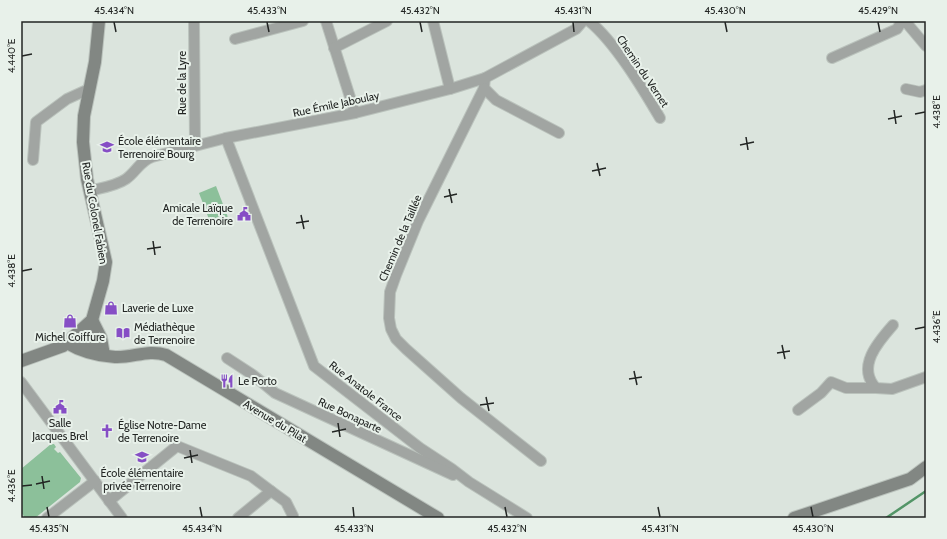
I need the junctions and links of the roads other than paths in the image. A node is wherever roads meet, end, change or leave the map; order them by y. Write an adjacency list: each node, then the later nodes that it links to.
1 (99, 21): 15 (main road, Rue du Colonel Fabien)
2 (194, 21): 23 (street, Rue de la Lyre)
3 (303, 21): 10 (street)
4 (326, 21): 12 (street)
5 (387, 21): 12 (street)
6 (433, 21): 16 (street)
7 (583, 21): 14 (street, Rue Émile Jaboulay)
8 (589, 21): 20 (street, Chemin du Vernet)
9 (903, 21): 11 (street); 13 (street)
10 (235, 39)
11 (926, 46)
12 (334, 48): 19 (street)
13 (832, 58)
14 (484, 83): 16 (street, Rue Émile Jaboulay); 21 (street); 37 (street, Chemin de la Taillée)
15 (89, 89): 24 (street); 25 (main road, Rue du Colonel Fabien)
16 (450, 89): 19 (street, Rue Émile Jaboulay)
17 (906, 89): 18 (street)
18 (926, 90)
19 (356, 113): 22 (street, Rue Émile Jaboulay)
20 (660, 118)
21 (559, 134)
22 (226, 138): 23 (street, Rue Émile Jaboulay); 40 (street, Rue Anatole France)
23 (195, 145): 25 (street, Rue Émile Jaboulay)
24 (33, 160)
25 (90, 191): 26 (main road, Rue du Colonel Fabien)
26 (92, 320): 28 (main road); 30 (main road)
27 (893, 325): 35 (street)
28 (77, 334): 29 (main road); 30 (main road)
29 (67, 343): 30 (main road, Avenue du Pilat); 32 (main road)
30 (104, 355): 47 (main road, Avenue du Pilat)
31 (227, 358): 40 (street, Rue Bonaparte)
32 (21, 362)
33 (926, 377): 35 (street)
34 (21, 382): 39 (street)
35 (876, 388): 36 (street)
36 (798, 410)
37 (541, 461)
38 (926, 467): 49 (main road)
39 (95, 481): 42 (street); 44 (street)
40 (469, 482): 48 (street, Rue Anatole France)
41 (271, 491): 42 (street); 43 (street); 46 (street)
42 (109, 501): 45 (street)
43 (293, 516)
44 (47, 518)
45 (122, 518)
46 (238, 518)
47 (438, 518)
48 (527, 518)
49 (794, 518)

